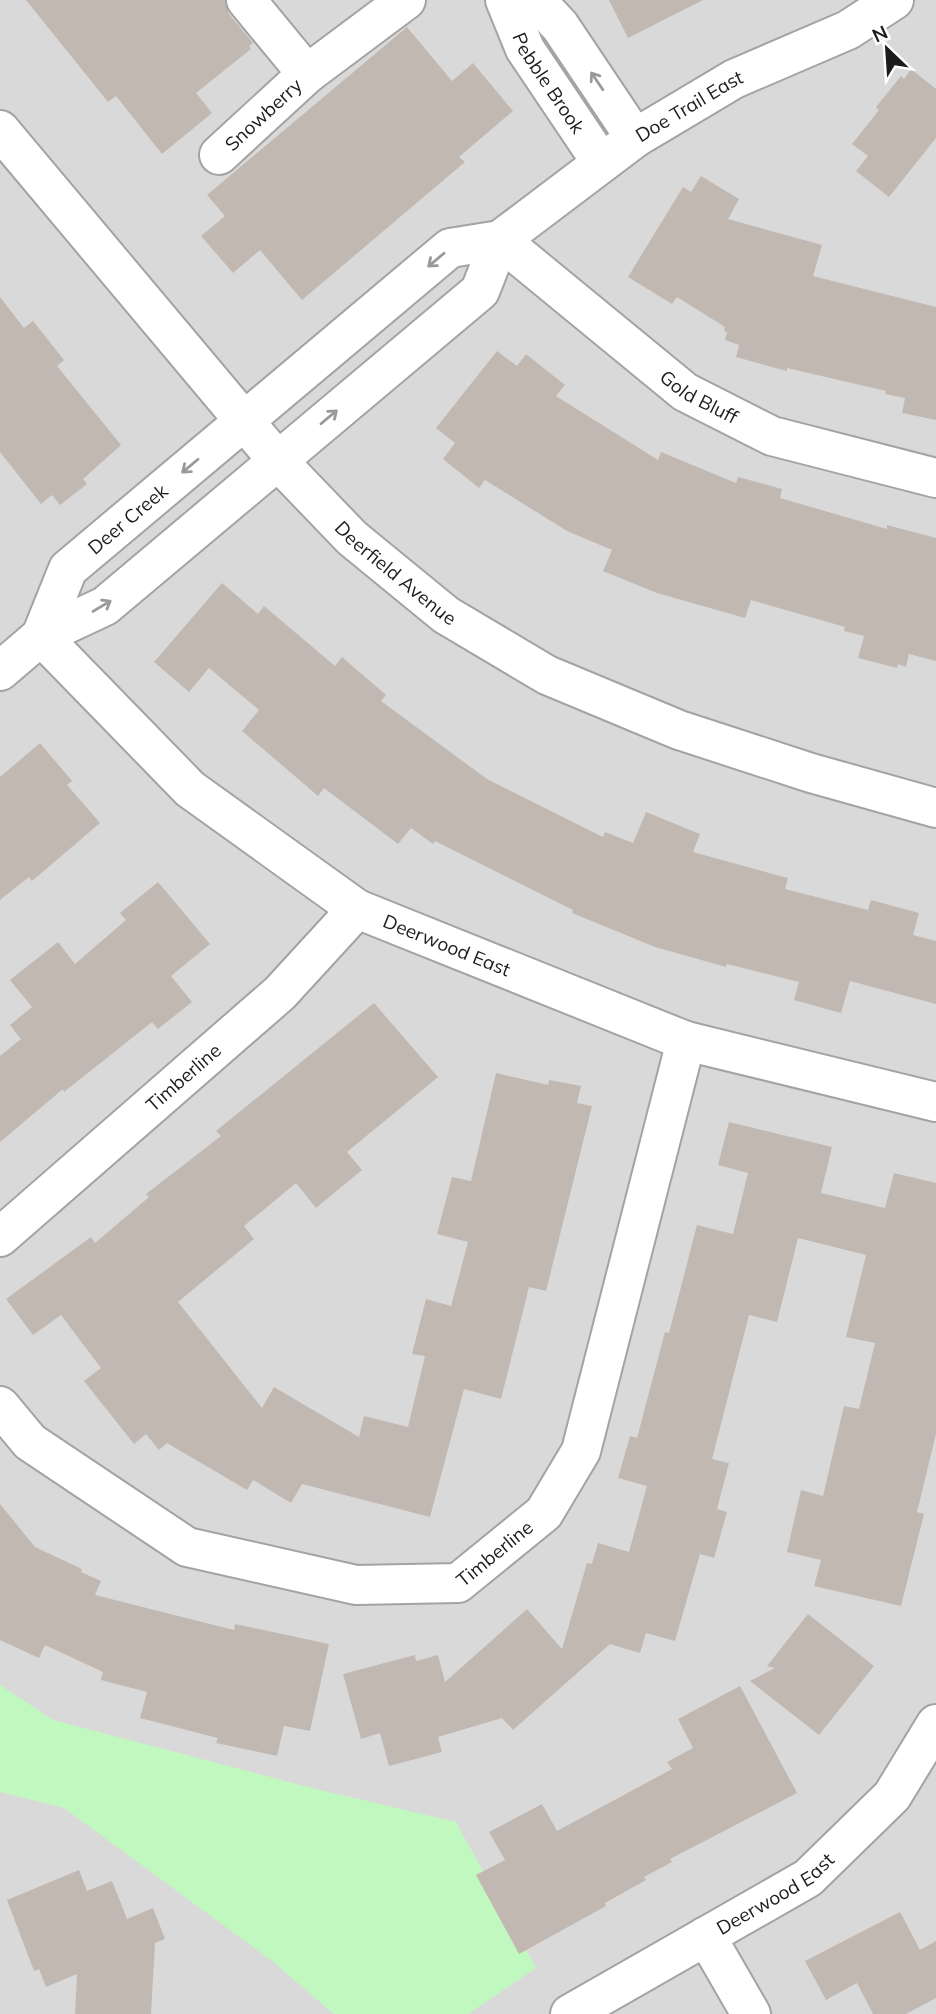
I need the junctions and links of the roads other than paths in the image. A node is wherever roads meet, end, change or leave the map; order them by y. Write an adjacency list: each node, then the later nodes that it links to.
1 (246, 0): 6 (street, Snowberry)
2 (406, 0): 6 (street, Snowberry)
3 (505, 0): 10 (street, Pebble Brook)
4 (536, 0): 8 (street, Pebble Brook, one-way to 4)
5 (894, 0): 8 (street, Doe Trail East)
6 (307, 74): 9 (street, Snowberry)
7 (0, 130): 12 (street, Deerfield Avenue)
8 (635, 138): 10 (street, Doe Trail East)
9 (219, 155)
10 (601, 162): 11 (street, Doe Trail East)
11 (499, 240): 12 (street, Doe Trail East, one-way to 12); 13 (street, one-way to 11); 14 (street, Gold Bluff)
12 (243, 422): 13 (street, Deerfield Avenue); 15 (street, Deer Creek, one-way to 15)
13 (277, 460): 15 (street, Deer Creek, one-way to 13); 17 (street, Deerfield Avenue)
14 (936, 478)
15 (41, 636): 16 (street, Deer Creek); 18 (street, Deerwood East)
16 (0, 671)
17 (936, 808)
18 (357, 909): 19 (street, Deerwood East); 21 (street, Timberline)
19 (685, 1041): 20 (street, Deerwood East); 22 (street, Timberline)
20 (936, 1102)
21 (0, 1237)
22 (0, 1406)
23 (936, 1724): 24 (street, Deerwood East)
24 (706, 1936): 25 (street, Deerwood East); 26 (street)
25 (570, 2014)
26 (751, 2014)

